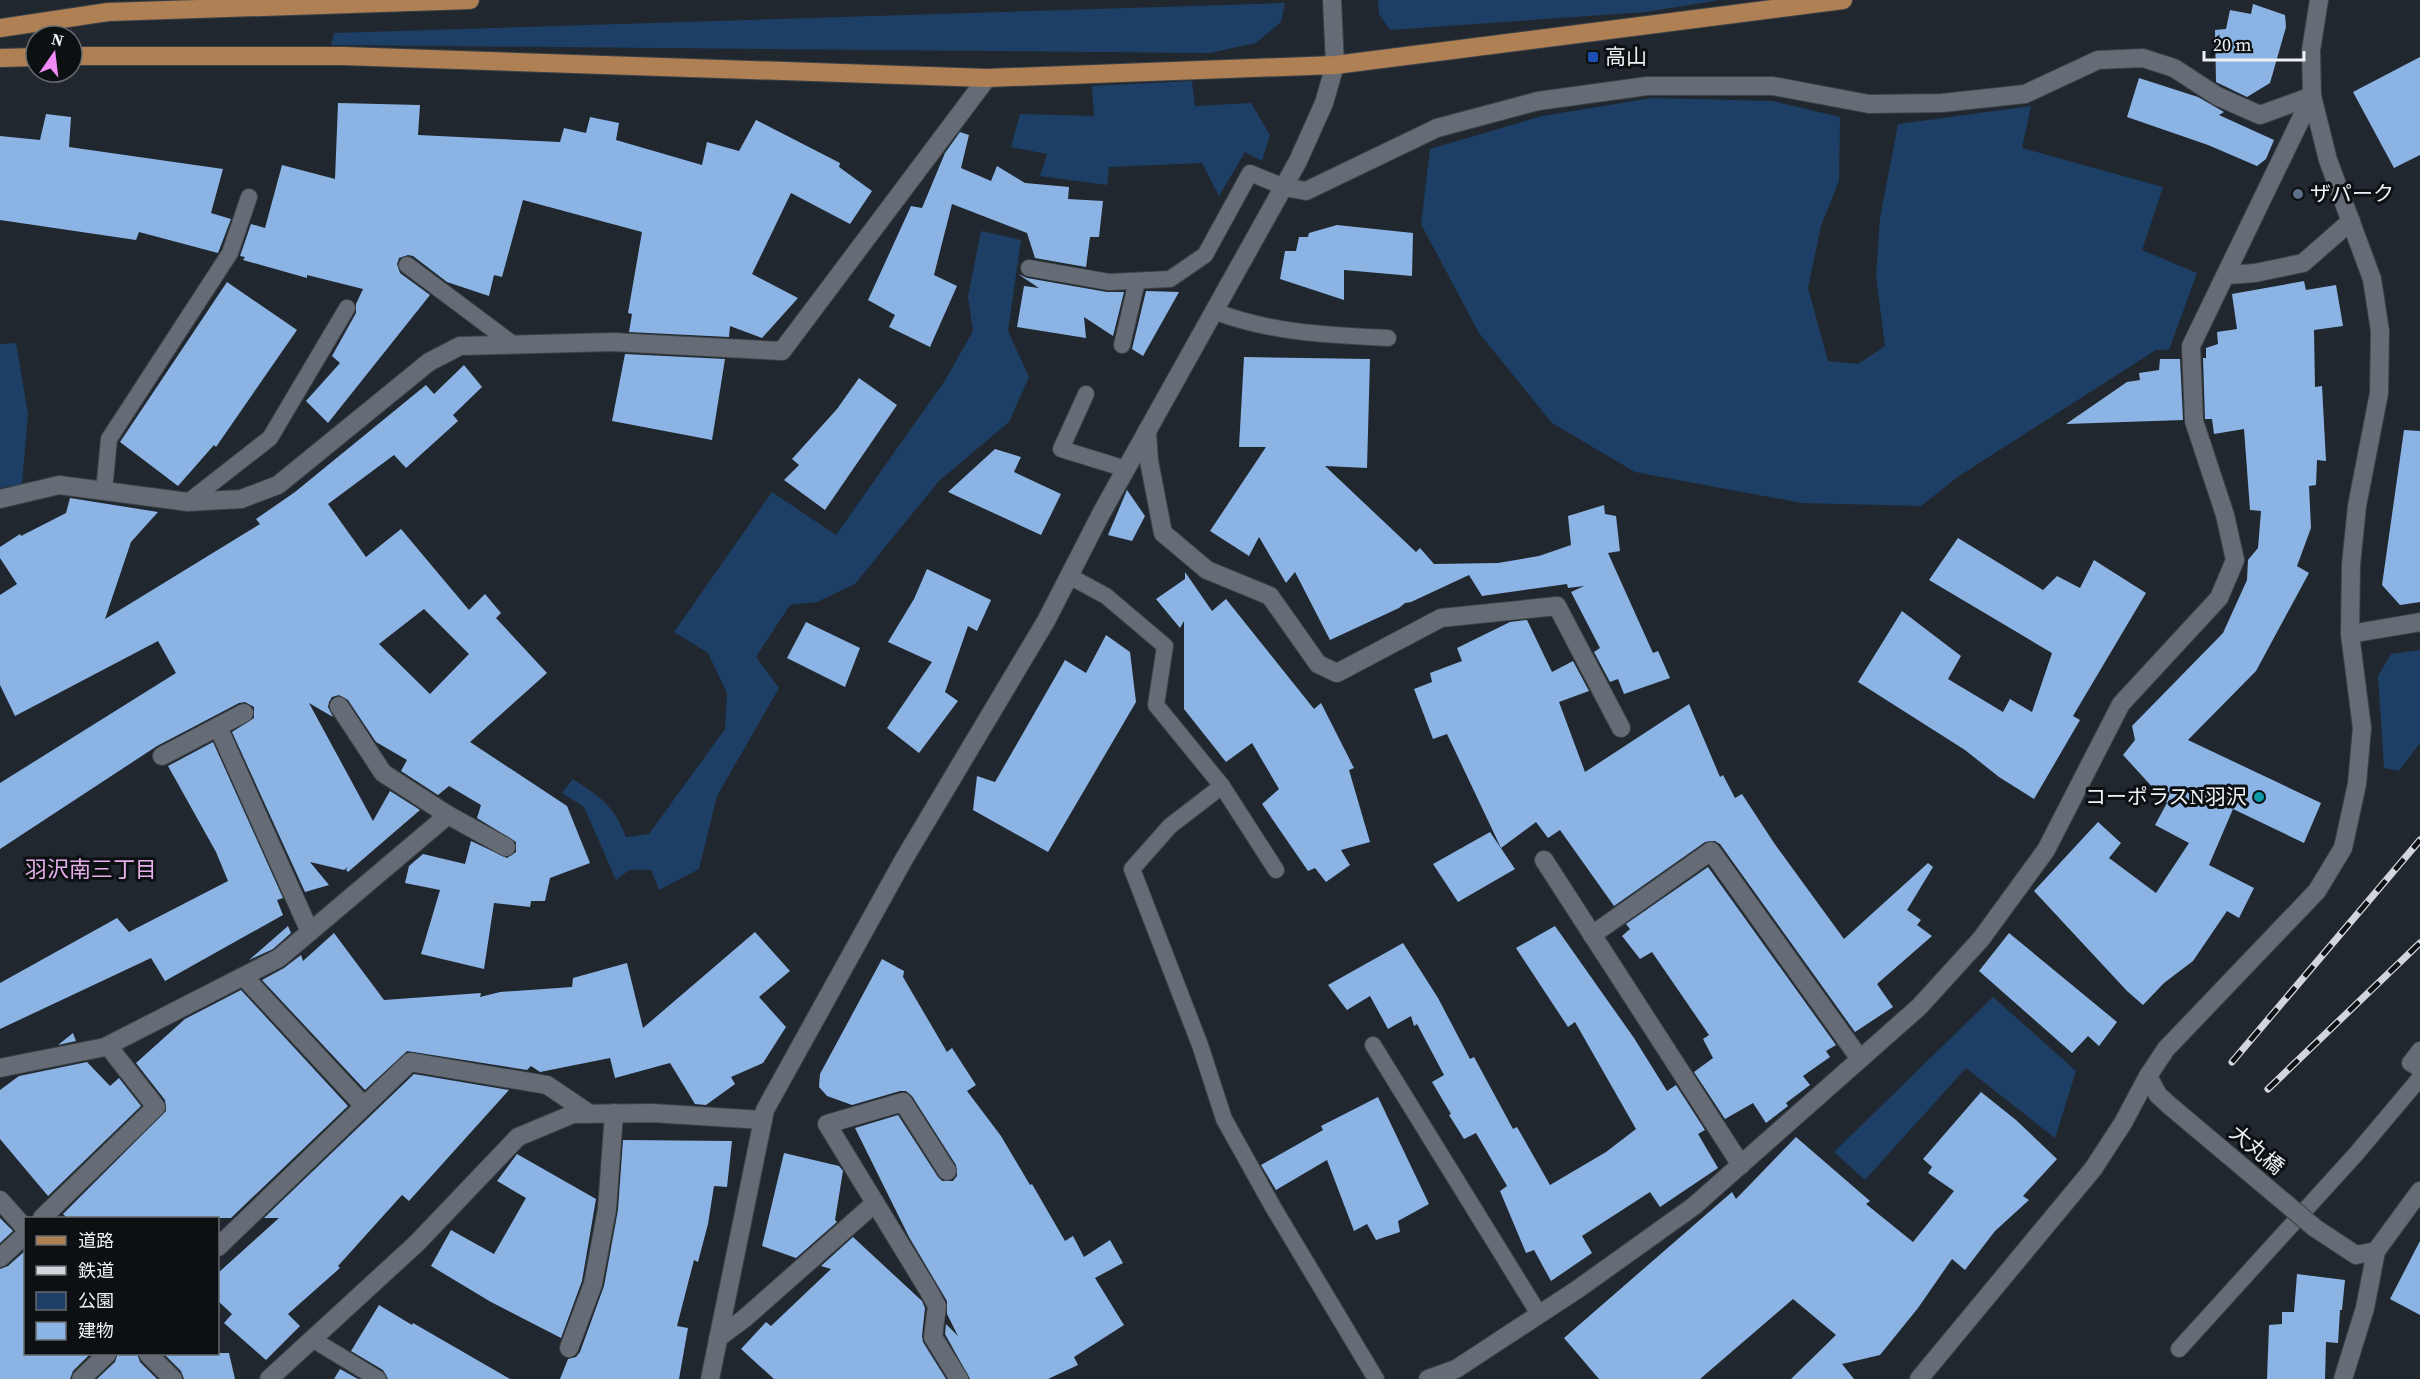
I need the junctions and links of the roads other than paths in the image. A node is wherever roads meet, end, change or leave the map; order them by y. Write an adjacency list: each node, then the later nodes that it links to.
1 (470, 0): 5 (main road)
2 (1332, 0): 9 (street)
3 (1843, 0): 9 (main road)
4 (2319, 0): 11 (street)
5 (0, 28)
6 (84, 56): 10 (main road)
7 (24, 57): 8 (main road)
8 (0, 58)
9 (1335, 65): 10 (main road); 12 (street)
10 (987, 78): 22 (street)
11 (2312, 96): 12 (street); 14 (street); 17 (street)
12 (1284, 187): 18 (lane); 20 (street)
13 (249, 197): 27 (lane)
14 (2351, 221): 17 (street); 32 (street)
15 (407, 265): 22 (lane)
16 (1029, 268): 18 (lane)
17 (2227, 275): 49 (street)
18 (1137, 280): 23 (lane)
19 (347, 308): 29 (lane)
20 (1214, 311): 21 (lane); 25 (street)
21 (1388, 338)
22 (514, 345): 29 (street)
23 (1122, 345)
24 (1086, 394): 26 (lane)
25 (1147, 431): 26 (street); 36 (street)
26 (1126, 469): 30 (street)
27 (104, 491): 28 (street); 29 (street)
28 (0, 499)
29 (188, 502)
30 (1069, 576): 38 (lane); 57 (street)
31 (2420, 622): 32 (street)
32 (2350, 634): 52 (street)
33 (339, 706): 39 (street)
34 (244, 713): 35 (street)
35 (218, 727): 37 (street); 43 (street)
36 (1621, 728)
37 (162, 756)
38 (1222, 786): 42 (lane); 82 (lane)
39 (448, 815): 40 (street); 43 (street)
40 (506, 847)
41 (1544, 860): 44 (street)
42 (1276, 870)
43 (310, 932): 45 (street)
44 (1592, 935): 49 (street); 58 (street)
45 (244, 977): 47 (street); 54 (street)
46 (1373, 1045): 69 (lane)
47 (108, 1046): 50 (street); 63 (street)
48 (2420, 1050): 51 (lane)
49 (1860, 1059): 58 (street)
50 (0, 1068)
51 (2420, 1070)
52 (2148, 1076): 67 (street, 大丸橋, bridge); 84 (street)
53 (2420, 1078): 73 (lane)
54 (364, 1106): 56 (street); 66 (street)
55 (614, 1113): 56 (street); 57 (street); 72 (street)
56 (590, 1114): 71 (street)
57 (763, 1120): 70 (street)
58 (1740, 1165): 69 (street)
59 (947, 1171): 62 (street)
60 (2420, 1191): 67 (street)
61 (0, 1200): 64 (street)
62 (875, 1203): 70 (street); 81 (street)
63 (43, 1217)
64 (24, 1227)
65 (24, 1236): 68 (street)
66 (219, 1245)
67 (2376, 1251): 85 (street)
68 (0, 1258)
69 (1539, 1314): 83 (street)
70 (718, 1338): 80 (street)
71 (312, 1340): 78 (street); 79 (lane)
72 (569, 1348)
73 (2179, 1349)
74 (105, 1355): 76 (street)
75 (150, 1355): 77 (street)
76 (81, 1379)
77 (173, 1379)
78 (269, 1379)
79 (378, 1379)
80 (710, 1379)
81 (959, 1379)
82 (1376, 1379)
83 (1428, 1379)
84 (1919, 1379)
85 (2343, 1379)

